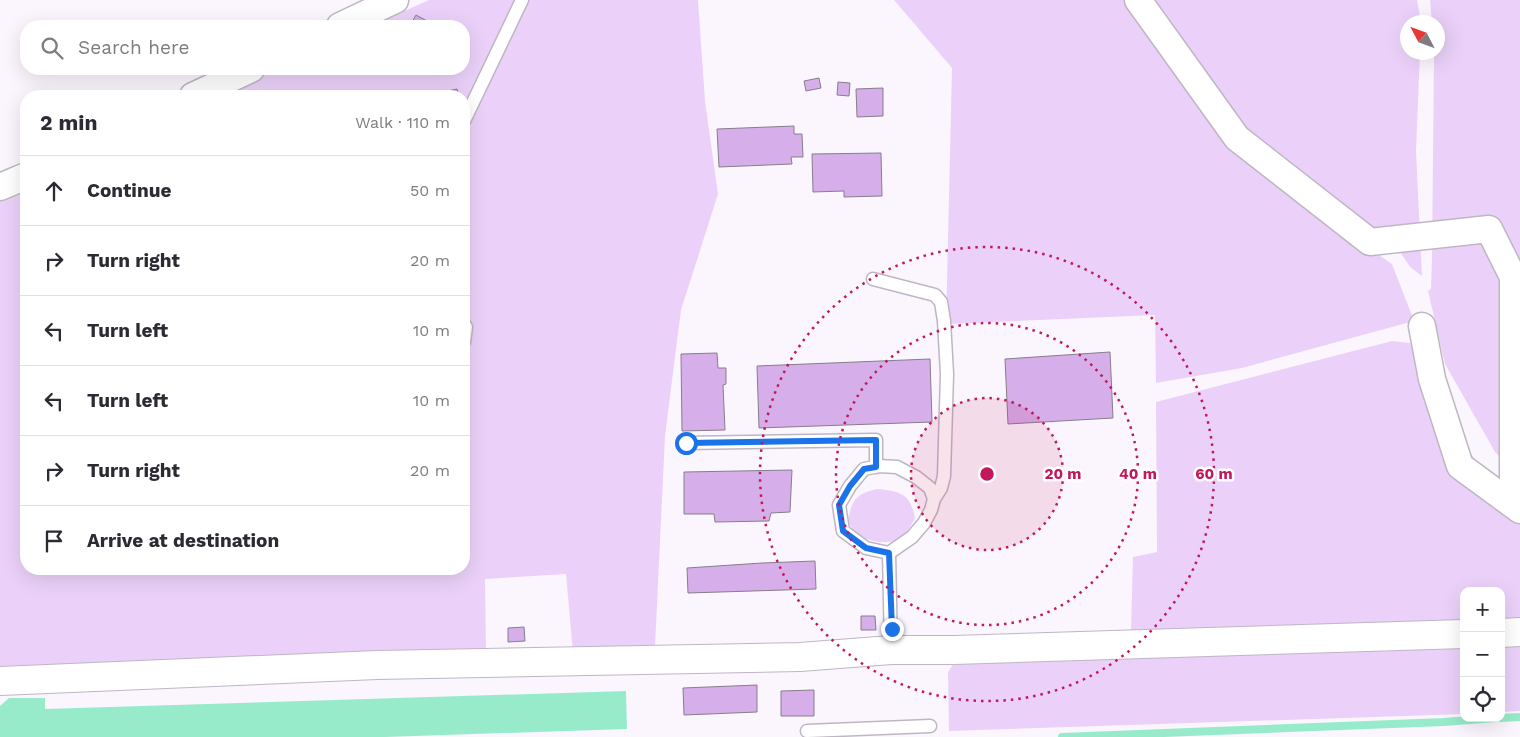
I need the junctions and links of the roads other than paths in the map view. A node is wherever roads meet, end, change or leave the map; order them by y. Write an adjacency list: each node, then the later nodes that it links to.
1 (396, 0): 4 (street)
2 (522, 0): 7 (lane)
3 (1138, 0): 15 (street)
4 (353, 20)
5 (238, 75): 6 (street)
6 (207, 90)
7 (470, 108)
8 (20, 179): 9 (street)
9 (0, 187)
10 (873, 279): 14 (lane)
11 (1422, 326): 15 (street)
12 (686, 443): 13 (lane)
13 (876, 467): 14 (lane); 16 (lane)
14 (934, 499): 16 (lane)
15 (1516, 506)
16 (889, 553): 20 (lane)
17 (1505, 632): 18 (street)
18 (1520, 632)
19 (1460, 634): 20 (street)
20 (891, 650): 21 (street)
21 (0, 681)
22 (930, 726): 23 (lane)
23 (807, 731)

